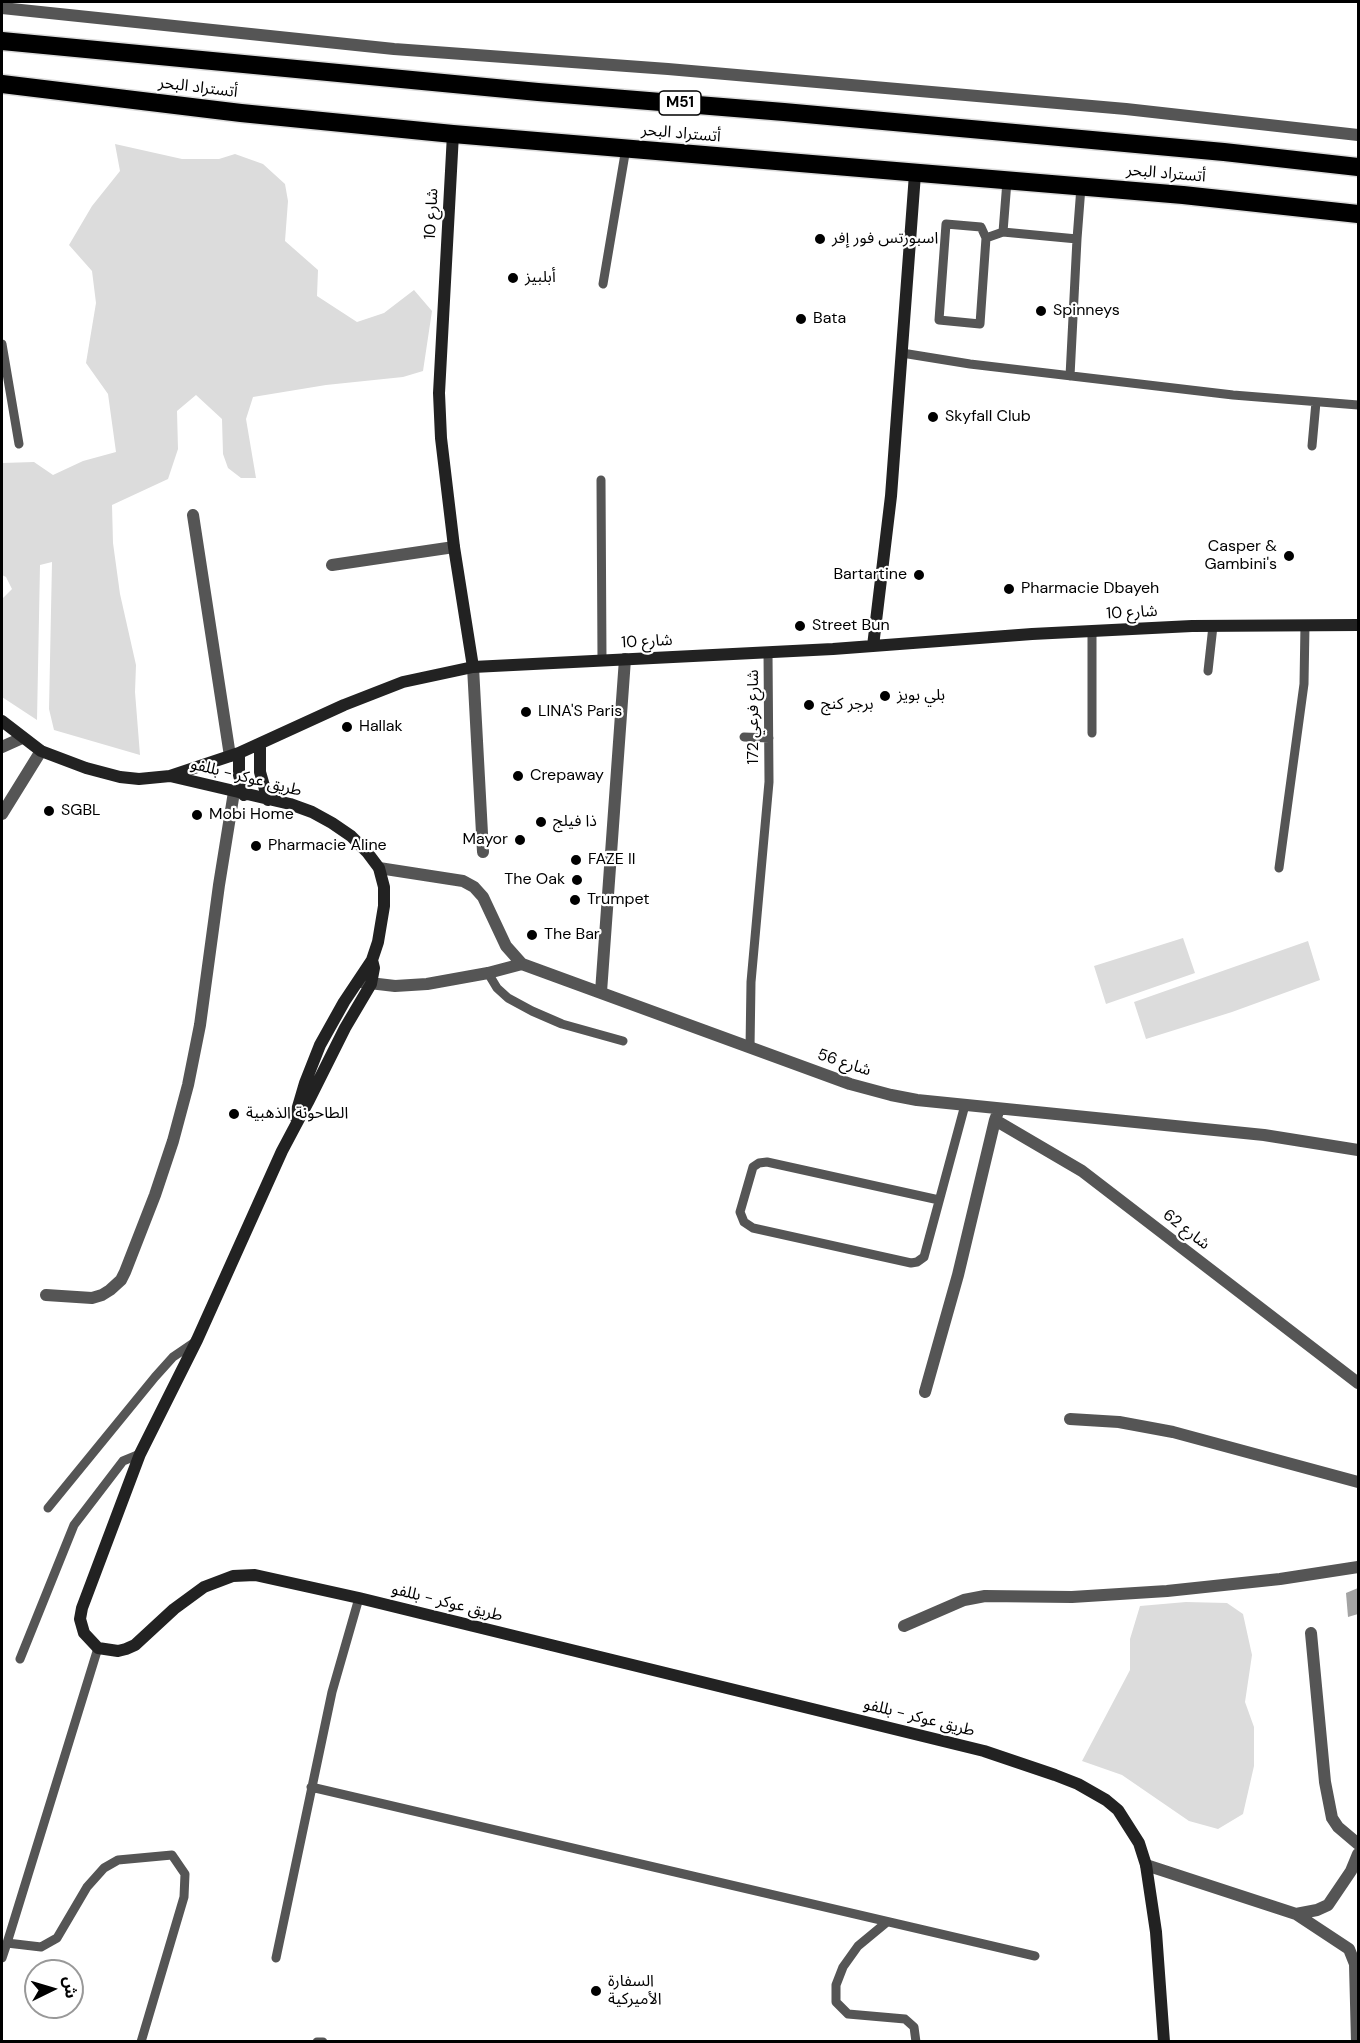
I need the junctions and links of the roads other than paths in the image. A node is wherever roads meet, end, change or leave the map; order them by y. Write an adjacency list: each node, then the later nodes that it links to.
1 (2, 9): 5 (street)
2 (2, 41): 7 (highway, أتستراد البحر / M51)
3 (2, 84): 4 (highway, أتستراد البحر)
4 (453, 134): 6 (highway, أتستراد البحر); 25 (street, شارع 10)
5 (1359, 135)
6 (626, 148): 8 (highway, أتستراد البحر); 15 (lane)
7 (1359, 167)
8 (915, 174): 9 (highway, أتستراد البحر); 17 (street)
9 (1007, 181): 10 (highway, أتستراد البحر); 12 (lane)
10 (1081, 187): 11 (highway, أتستراد البحر); 14 (lane)
11 (1359, 214)
12 (1003, 232): 13 (lane); 14 (lane)
13 (986, 238): 13 (lane)
14 (1077, 238): 18 (lane)
15 (603, 284)
16 (2, 344): 21 (lane)
17 (902, 353): 18 (lane); 31 (street)
18 (1070, 376): 19 (lane)
19 (1316, 402): 20 (lane); 22 (lane)
20 (1359, 405)
21 (19, 444)
22 (1312, 446)
23 (601, 480): 34 (lane)
24 (193, 515): 45 (street)
25 (454, 548): 26 (street); 35 (street, شارع 10)
26 (332, 565)
27 (1359, 624): 29 (street, شارع 10)
28 (1213, 626): 29 (street, شارع 10); 30 (street, شارع 10); 36 (lane)
29 (1305, 626): 52 (lane)
30 (1092, 632): 31 (street, شارع 10); 38 (lane)
31 (873, 645): 32 (street, شارع 10)
32 (768, 652): 33 (street, شارع 10); 41 (lane, شارع فرعي 172)
33 (625, 659): 34 (street, شارع 10); 58 (street)
34 (602, 660): 35 (street, شارع 10)
35 (473, 667): 42 (street); 50 (street)
36 (1208, 671)
37 (2, 722): 40 (street)
38 (1092, 733)
39 (744, 737): 41 (lane)
40 (22, 738): 43 (street); 44 (street)
41 (769, 738): 60 (lane, شارع فرعي 172)
42 (261, 744): 45 (street); 48 (street)
43 (2, 747)
44 (40, 751): 46 (street); 49 (street)
45 (234, 754): 46 (street); 47 (street)
46 (170, 776): 47 (street, طريق عوكر - بللفو)
47 (239, 793): 48 (street, طريق عوكر - بللفو); 66 (street)
48 (268, 800): 51 (street, طريق عوكر - بللفو)
49 (2, 814)
50 (483, 852)
51 (379, 868): 53 (street, طريق عوكر - بللفو); 54 (street)
52 (1279, 868)
53 (372, 960): 56 (street, طريق عوكر - بللفو); 57 (street, طريق عوكر - بللفو)
54 (522, 964): 55 (street); 58 (street, شارع 56)
55 (489, 973): 57 (street); 59 (lane)
56 (358, 981): 57 (street); 63 (street, طريق عوكر - بللفو)
57 (371, 984): 63 (street, طريق عوكر - بللفو)
58 (601, 992): 60 (street, شارع 56)
59 (623, 1041)
60 (750, 1048): 61 (street, شارع 56)
61 (965, 1105): 62 (street, شارع 56); 65 (lane)
62 (997, 1114): 64 (street, شارع 56); 68 (street, شارع 62); 69 (street)
63 (293, 1130): 67 (street, طريق عوكر - بللفو)
64 (1359, 1150)
65 (939, 1200): 65 (lane)
66 (46, 1295)
67 (197, 1340): 71 (street, طريق عوكر - بللفو); 73 (lane)
68 (1359, 1383)
69 (925, 1392)
70 (1070, 1419): 72 (street)
71 (140, 1454): 78 (street, طريق عوكر - بللفو); 79 (lane)
72 (1359, 1482)
73 (48, 1508)
74 (1359, 1567): 76 (street)
75 (359, 1598): 78 (street, طريق عوكر - بللفو); 80 (lane); 83 (street, طريق عوكر - بللفو)
76 (904, 1626)
77 (1311, 1633): 81 (street)
78 (98, 1648): 86 (lane)
79 (20, 1659)
80 (311, 1787): 85 (lane); 89 (lane)
81 (1359, 1844)
82 (1359, 1854): 84 (street)
83 (1146, 1865): 84 (street); 94 (street, طريق عوكر - بللفو)
84 (1296, 1914): 95 (street)
85 (887, 1922): 87 (lane); 93 (lane)
86 (7, 1943): 88 (lane); 90 (lane)
87 (1035, 1956)
88 (2, 1958)
89 (276, 1958)
90 (141, 2042)
91 (317, 2042): 92 (lane)
92 (323, 2042)
93 (916, 2042)
94 (1164, 2042)
95 (1357, 2042)

